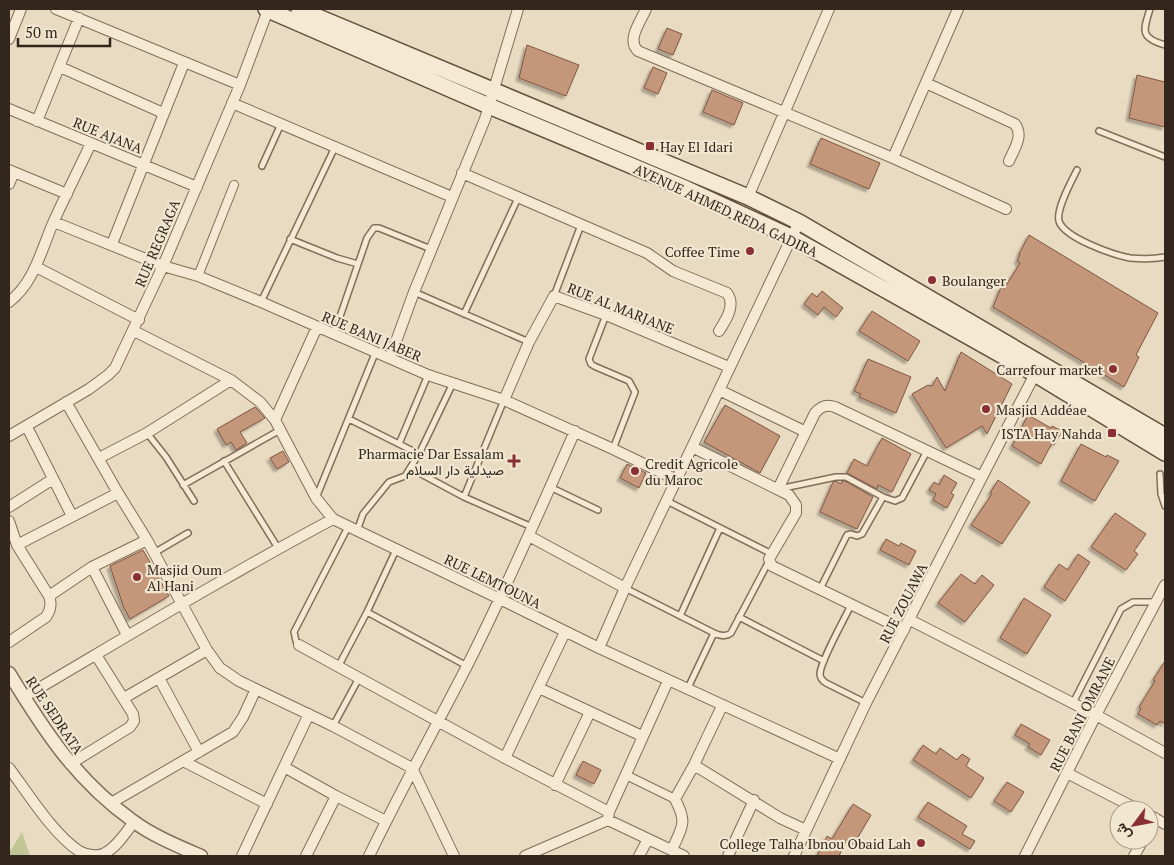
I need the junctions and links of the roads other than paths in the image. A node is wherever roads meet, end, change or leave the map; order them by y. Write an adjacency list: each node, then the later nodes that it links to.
1 (21, 9): 11 (street)
2 (56, 9): 10 (street)
3 (267, 9): 16 (street, RUE REGRAGA); 19 (main road, AVENUE AHMED REDA GADIRA)
4 (299, 9): 17 (main road, AVENUE AHMED REDA GADIRA)
5 (518, 9): 17 (street)
6 (646, 9): 22 (street)
7 (829, 9): 22 (street)
8 (958, 9): 15 (street)
9 (1150, 9): 12 (lane)
10 (79, 18): 13 (street); 14 (street)
11 (9, 39)
12 (1165, 45)
13 (184, 63): 16 (street); 21 (street)
14 (60, 67): 21 (street); 23 (street)
15 (926, 83): 29 (street); 30 (street)
16 (240, 85): 18 (street, RUE REGRAGA)
17 (493, 90): 19 (street); 41 (main road, AVENUE AHMED REDA GADIRA)
18 (232, 103): 24 (street); 38 (street, RUE REGRAGA)
19 (488, 106): 35 (street); 47 (main road, AVENUE AHMED REDA GADIRA)
20 (9, 109): 23 (street, RUE AJANA)
21 (163, 113): 31 (street)
22 (784, 114): 29 (street); 41 (street)
23 (37, 121): 26 (street, RUE AJANA)
24 (281, 124): 27 (street); 32 (lane)
25 (1098, 131): 28 (lane)
26 (91, 143): 31 (street, RUE AJANA); 39 (street)
27 (335, 146): 40 (street); 48 (lane)
28 (1165, 157)
29 (894, 158): 43 (street)
30 (1009, 161)
31 (144, 164): 38 (street, RUE AJANA); 49 (street)
32 (262, 166)
33 (1077, 170): 51 (lane)
34 (12, 171): 36 (street); 39 (street)
35 (462, 173): 40 (street); 42 (street)
36 (9, 184)
37 (234, 185): 55 (street)
38 (197, 186): 53 (street, RUE REGRAGA)
39 (67, 194): 44 (street)
40 (452, 197): 50 (street)
41 (748, 197): 45 (main road, AVENUE AHMED REDA GADIRA)
42 (518, 198): 46 (street); 60 (lane)
43 (1006, 209)
44 (54, 222): 49 (street, RUE BANI JABER); 54 (street)
45 (799, 222): 47 (street); 71 (main road, AVENUE AHMED REDA GADIRA)
46 (581, 225): 57 (lane); 65 (street)
47 (791, 237): 70 (street); 71 (main road, AVENUE AHMED REDA GADIRA)
48 (290, 239): 52 (lane); 59 (lane)
49 (112, 244): 53 (street, RUE BANI JABER)
50 (431, 248): 52 (lane); 56 (street)
51 (1165, 257)
52 (358, 264): 66 (lane)
53 (163, 266): 55 (street, RUE BANI JABER); 62 (street, RUE REGRAGA)
54 (36, 267): 58 (street); 62 (street)
55 (198, 276): 59 (street, RUE BANI JABER)
56 (414, 292): 60 (lane); 69 (street)
57 (554, 296): 61 (street, RUE AL MARJANE); 67 (street, RUE AL MARJANE)
58 (9, 302)
59 (261, 302): 63 (street, RUE BANI JABER)
60 (464, 314): 67 (lane)
61 (606, 316): 70 (street, RUE AL MARJANE); 88 (lane)
62 (139, 320): 64 (street, RUE REGRAGA)
63 (316, 327): 66 (street, RUE BANI JABER); 79 (street)
64 (134, 331): 73 (street, RUE LEMTOUNA); 77 (street, RUE REGRAGA)
65 (718, 331)
66 (334, 334): 68 (street, RUE BANI JABER)
67 (529, 342): 76 (street, RUE AL MARJANE)
68 (376, 351): 69 (street, RUE BANI JABER); 78 (lane)
69 (390, 358): 72 (street, RUE BANI JABER)
70 (729, 367): 75 (street)
71 (1038, 369): 85 (main road, AVENUE AHMED REDA GADIRA); 90 (main road, AVENUE AHMED REDA GADIRA); 96 (street, RUE ZOUAWA)
72 (428, 375): 74 (street, RUE BANI JABER); 86 (lane)
73 (231, 380): 79 (street, RUE LEMTOUNA); 83 (street)
74 (453, 383): 76 (street, RUE BANI JABER); 91 (lane)
75 (718, 390): 82 (street); 87 (street)
76 (504, 400): 81 (street, RUE BANI JABER); 103 (lane)
77 (66, 402): 80 (street, RUE REGRAGA); 92 (street)
78 (348, 419): 86 (lane); 105 (lane)
79 (277, 425): 93 (lane); 105 (street, RUE LEMTOUNA)
80 (27, 427): 84 (street, RUE REGRAGA); 97 (street)
81 (574, 431): 88 (street, RUE BANI JABER); 100 (street)
82 (806, 432): 89 (street); 101 (street)
83 (147, 433): 92 (street); 99 (lane)
84 (9, 436)
85 (1165, 436)
86 (399, 444): 91 (lane)
87 (692, 448): 98 (street); 101 (street)
88 (613, 449): 98 (street, RUE BANI JABER)
89 (927, 451): 96 (street); 104 (lane)
90 (1165, 453)
91 (419, 454): 94 (lane)
92 (99, 458): 102 (street)
93 (224, 461): 99 (lane); 120 (lane)
94 (410, 468): 103 (lane); 115 (lane)
95 (1160, 474): 108 (lane)
96 (982, 477): 136 (street, RUE ZOUAWA)
97 (53, 479): 109 (street); 111 (street)
98 (677, 480): 107 (street)
99 (183, 485): 106 (lane)
100 (550, 487): 110 (lane); 116 (street)
101 (778, 489): 104 (lane); 123 (street)
102 (118, 493): 111 (street); 118 (street)
103 (464, 497): 116 (lane)
104 (883, 497): 127 (lane)
105 (316, 498): 112 (street, RUE LEMTOUNA)
106 (194, 501)
107 (668, 501): 114 (lane); 126 (street)
108 (1165, 506)
109 (9, 507)
110 (598, 510)
111 (72, 516): 119 (street)
112 (333, 519): 115 (street, RUE LEMTOUNA); 120 (street)
113 (9, 521): 119 (street)
114 (720, 528): 123 (lane); 134 (lane)
115 (353, 529): 121 (street, RUE LEMTOUNA); 141 (lane)
116 (530, 532): 126 (street); 129 (street)
117 (188, 533): 122 (lane)
118 (147, 540): 122 (street); 124 (street)
119 (17, 545): 128 (street)
120 (278, 548): 131 (street)
121 (396, 550): 129 (street, RUE LEMTOUNA); 133 (lane)
122 (154, 553): 131 (street)
123 (770, 558): 127 (street); 135 (lane)
124 (92, 567): 128 (street); 139 (street)
125 (1165, 585): 130 (street, RUE BANI OMRANE)
126 (625, 588): 134 (lane); 142 (street)
127 (820, 589): 132 (street)
128 (49, 596): 140 (street)
129 (500, 599): 137 (street, RUE LEMTOUNA); 146 (street)
130 (1157, 602): 158 (lane); 162 (street, RUE BANI OMRANE)
131 (183, 604): 139 (street); 143 (street)
132 (852, 604): 136 (street); 145 (lane)
133 (366, 612): 146 (lane); 147 (lane)
134 (680, 616): 138 (lane)
135 (739, 617): 138 (lane); 145 (lane)
136 (907, 625): 157 (street, RUE ZOUAWA); 158 (street)
137 (565, 632): 142 (street, RUE LEMTOUNA); 152 (street)
138 (714, 633): 154 (lane)
139 (127, 635): 144 (street)
140 (9, 642)
141 (299, 645): 147 (street)
142 (599, 648): 151 (street, RUE LEMTOUNA)
143 (208, 650): 149 (street); 153 (street)
144 (96, 655): 155 (street); 156 (street)
145 (824, 661): 157 (lane)
146 (467, 666): 163 (street)
147 (338, 667): 150 (street)
148 (9, 673): 155 (street, RUE SEDRATA)
149 (159, 678): 156 (street); 166 (street)
150 (359, 678): 163 (street); 164 (lane)
151 (668, 681): 154 (street, RUE LEMTOUNA); 165 (street)
152 (539, 688): 160 (street); 168 (street)
153 (256, 689): 161 (street); 166 (street)
154 (687, 690): 159 (street, RUE LEMTOUNA)
155 (24, 697): 171 (street, RUE SEDRATA)
156 (124, 698): 171 (street)
157 (866, 703): 169 (street, RUE ZOUAWA)
158 (1073, 703): 162 (street)
159 (722, 706): 169 (street, RUE LEMTOUNA); 172 (street)
160 (590, 712): 165 (street); 178 (street)
161 (309, 714): 164 (street); 173 (street)
162 (1096, 715): 167 (street); 176 (street, RUE BANI OMRANE)
163 (438, 721): 168 (street); 175 (street)
164 (333, 726): 175 (street)
165 (642, 736): 177 (street)
166 (199, 752): 170 (street)
167 (1165, 753)
168 (505, 758): 178 (street)
169 (840, 758): 188 (street, RUE ZOUAWA)
170 (183, 761): 183 (street); 184 (street)
171 (70, 764): 183 (street, RUE SEDRATA)
172 (694, 766): 180 (street); 181 (street)
173 (284, 767): 179 (street); 184 (street)
174 (9, 768): 187 (street)
175 (412, 768): 186 (street); 196 (street)
176 (1067, 773): 182 (street); 202 (street, RUE BANI OMRANE)
177 (626, 775): 180 (street); 185 (street)
178 (555, 785): 185 (street)
179 (336, 796): 186 (street); 194 (street)
180 (675, 799): 190 (street)
181 (754, 800): 188 (street); 200 (street)
182 (1120, 800)
183 (111, 803): 187 (street, RUE SEDRATA)
184 (267, 804): 193 (street)
185 (608, 816): 189 (street); 191 (street)
186 (386, 821): 195 (street)
187 (134, 822): 192 (street, RUE SEDRATA)
188 (806, 830): 201 (street, RUE ZOUAWA)
189 (648, 839): 190 (street); 198 (street)
190 (672, 850): 199 (street)
191 (540, 853): 197 (street)
192 (201, 856)
193 (242, 856)
194 (306, 856)
195 (369, 856)
196 (454, 856)
197 (525, 856)
198 (640, 856)
199 (684, 856)
200 (728, 856)
201 (794, 856)
202 (1025, 856)

